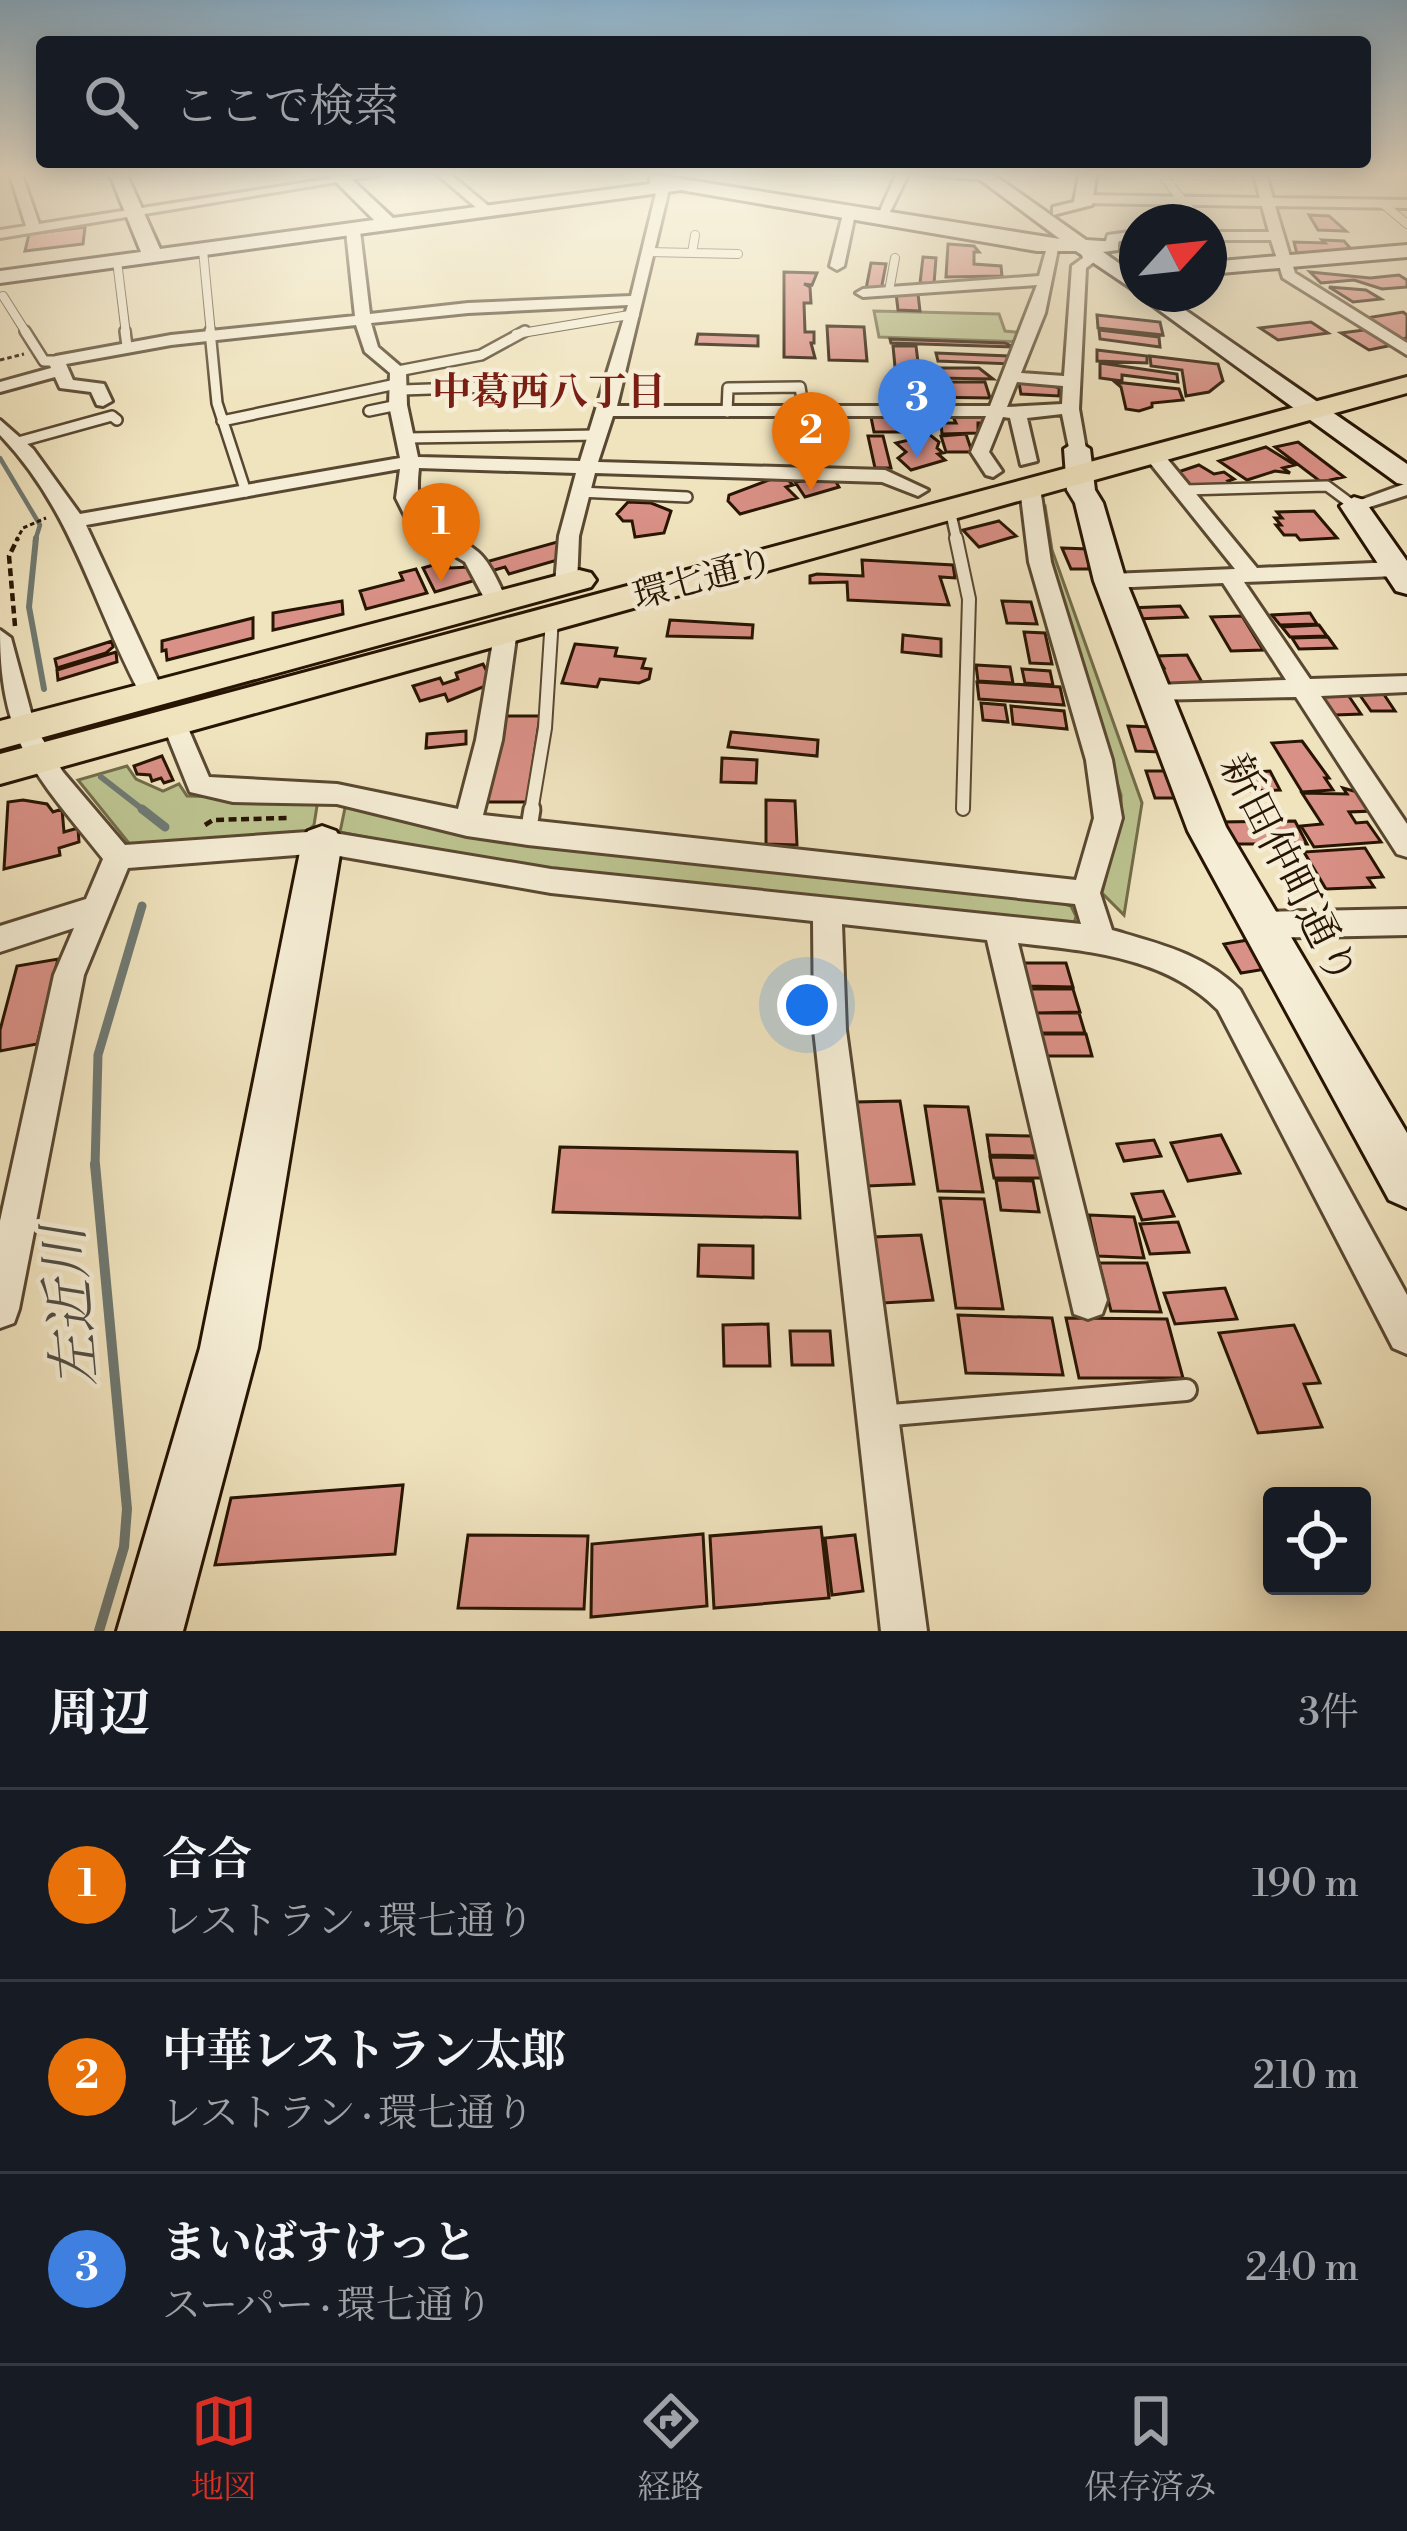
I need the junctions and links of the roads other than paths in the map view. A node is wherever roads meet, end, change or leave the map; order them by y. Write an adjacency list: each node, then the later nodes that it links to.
1 (151, 251): 14 (street)
2 (194, 251): 14 (street)
3 (203, 251): 29 (lane)
4 (355, 251): 28 (street)
5 (840, 251): 18 (street)
6 (1053, 251): 21 (street)
7 (1088, 251): 35 (street)
8 (1090, 251): 20 (street)
9 (1279, 251): 17 (street)
10 (1406, 251): 17 (street)
11 (649, 252): 12 (lane); 25 (street)
12 (692, 253): 13 (lane)
13 (738, 254)
14 (153, 256): 16 (street)
15 (895, 258): 23 (lane)
16 (117, 261): 22 (street); 30 (lane)
17 (1282, 262): 19 (street); 31 (street)
18 (837, 266)
19 (1227, 267)
20 (1119, 273)
21 (1042, 280): 23 (street); 34 (street)
22 (1, 290): 33 (lane)
23 (890, 291): 24 (street)
24 (863, 293)
25 (637, 307): 28 (street); 38 (lane); 46 (street)
26 (1173, 312): 40 (street)
27 (1205, 312): 41 (street)
28 (363, 322): 29 (street); 38 (street)
29 (208, 337): 30 (street); 50 (lane)
30 (127, 346): 33 (street)
31 (1407, 350)
32 (1407, 360): 41 (main road, 環七通り)
33 (58, 366): 37 (street); 42 (street)
34 (1012, 377): 35 (street); 47 (street)
35 (1072, 382): 44 (street)
36 (519, 386): 38 (lane)
37 (0, 387)
38 (400, 387): 45 (lane); 50 (lane); 53 (street)
39 (1404, 388): 43 (main road, 環七通り)
40 (1285, 393): 41 (main road, 環七通り); 57 (main road, 環七通り)
41 (1313, 398): 43 (main road, 環七通り); 56 (main road, 環七通り); 62 (street)
42 (103, 401)
43 (1341, 403): 55 (street)
44 (1070, 409): 48 (street); 57 (street)
45 (369, 411)
46 (607, 411): 47 (street); 52 (street)
47 (996, 411): 48 (street); 60 (street)
48 (1018, 415): 61 (street)
49 (117, 420): 54 (lane)
50 (222, 422): 66 (lane)
51 (0, 425): 54 (street)
52 (598, 435): 53 (lane); 59 (street)
53 (406, 438): 58 (street)
54 (18, 442): 71 (street)
55 (1407, 448)
56 (1154, 454): 57 (main road, 環七通り); 65 (street)
57 (1078, 461): 61 (main road, 環七通り); 74 (street, 新田仲町通り)
58 (410, 462): 59 (street); 66 (street); 76 (street)
59 (588, 467): 64 (street); 67 (street)
60 (993, 471): 61 (main road, 環七通り); 64 (main road, 環七通り)
61 (1029, 475): 70 (main road, 環七通り); 91 (street)
62 (1407, 477)
63 (1407, 489): 69 (street)
64 (918, 490): 75 (main road, 環七通り)
65 (1185, 490): 69 (lane); 72 (street)
66 (246, 491): 71 (street)
67 (580, 491): 68 (lane); 75 (street)
68 (687, 497)
69 (1354, 506): 73 (street)
70 (950, 510): 77 (main road, 環七通り); 85 (lane)
71 (71, 521): 82 (street)
72 (1240, 575): 73 (street); 74 (street); 80 (street)
73 (1402, 576)
74 (1110, 581): 81 (street, 新田仲町通り)
75 (566, 584): 76 (main road, 環七通り)
76 (501, 616): 77 (main road, 環七通り); 82 (main road, 環七通り); 87 (street)
77 (552, 618): 88 (lane)
78 (8, 636): 83 (street)
79 (1407, 684): 80 (street)
80 (1303, 689): 81 (street); 89 (street)
81 (1156, 694): 95 (street, 新田仲町通り)
82 (163, 707): 83 (main road, 環七通り); 86 (street)
83 (21, 740): 84 (main road, 環七通り); 90 (street)
84 (0, 769)
85 (963, 809)
86 (328, 818): 87 (street); 90 (street); 93 (street); 105 (street)
87 (467, 825): 88 (street)
88 (528, 834): 91 (street)
89 (1407, 846)
90 (118, 857): 92 (street)
91 (1085, 893): 98 (street)
92 (97, 908): 97 (street); 101 (street)
93 (826, 908): 96 (street); 104 (street)
94 (1407, 922): 95 (street)
95 (1259, 925): 99 (street, 新田仲町通り)
96 (999, 927): 98 (street); 100 (street)
97 (0, 939)
98 (1100, 939): 102 (street)
99 (1407, 1182)
100 (1088, 1300)
101 (0, 1309)
102 (1407, 1334)
103 (1186, 1390): 104 (lane)
104 (879, 1416): 106 (street)
105 (150, 1631)
106 (904, 1631)

